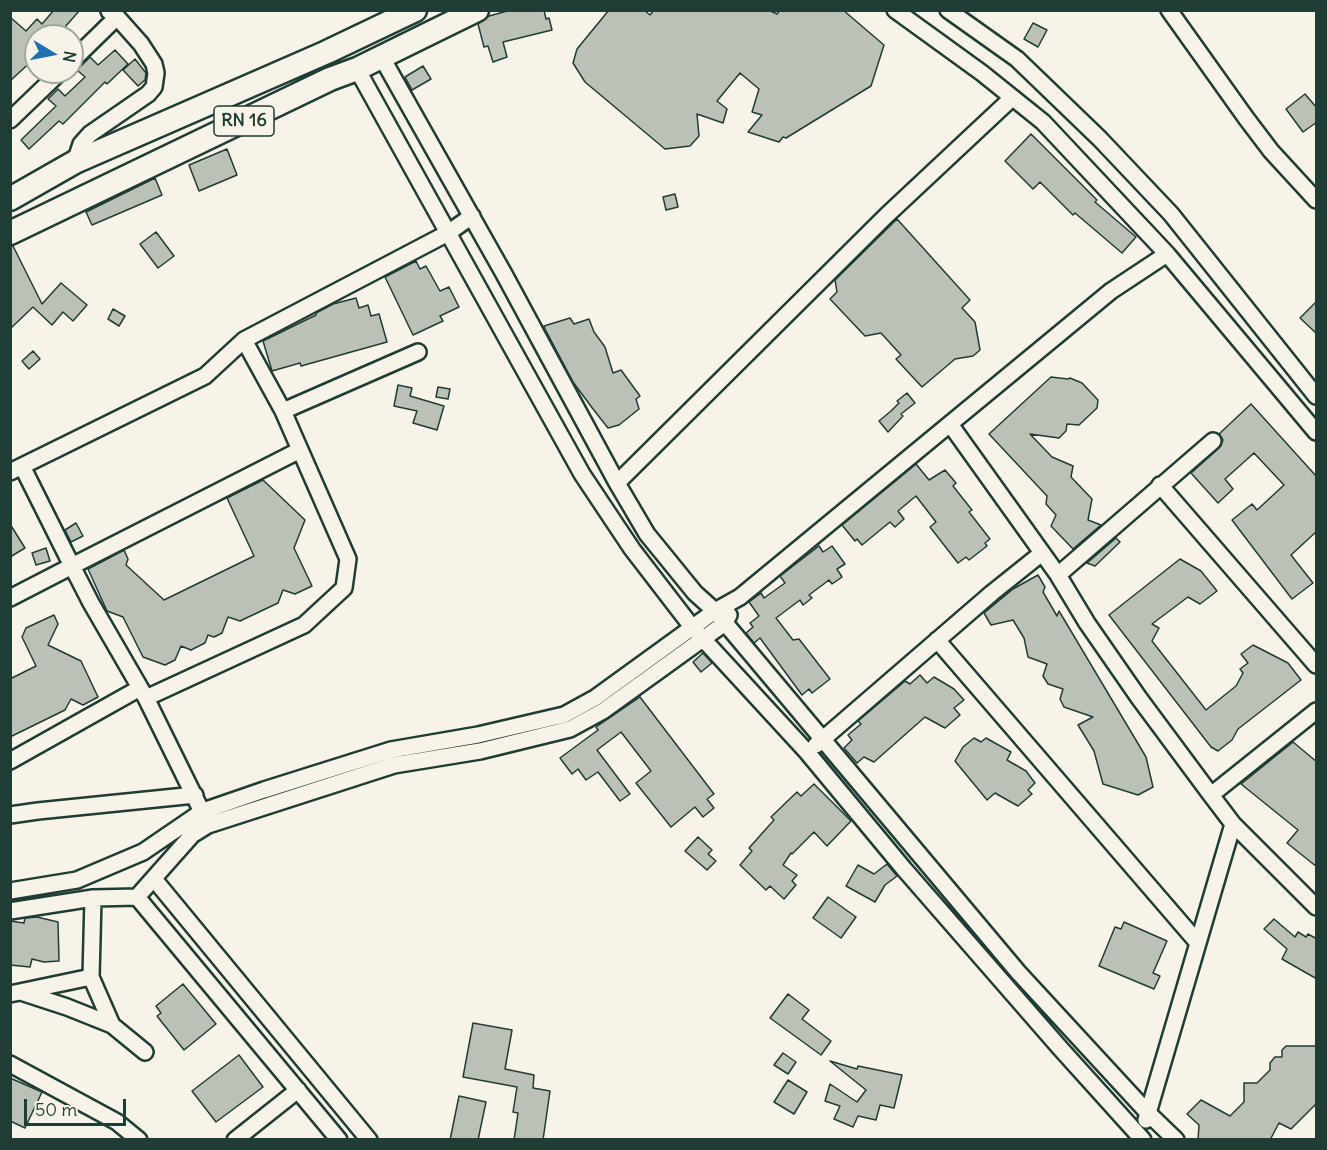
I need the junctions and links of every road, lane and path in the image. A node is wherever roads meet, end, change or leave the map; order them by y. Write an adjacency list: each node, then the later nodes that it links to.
1 (416, 10): 13 (highway, RN 16)
2 (477, 10): 8 (highway, RN 16)
3 (895, 10): 11 (street)
4 (948, 10): 22 (street)
5 (1169, 10): 15 (street)
6 (113, 14): 7 (street); 13 (street)
7 (84, 47)
8 (381, 56): 9 (highway, RN 16); 16 (street)
9 (357, 69): 17 (highway, RN 16); 18 (street)
10 (48, 84): 12 (street)
11 (1012, 98): 19 (street); 29 (street)
12 (10, 120)
13 (75, 162): 14 (highway, RN 16)
14 (10, 198)
15 (1317, 200)
16 (472, 216): 18 (street); 29 (street)
17 (10, 232)
18 (448, 233): 20 (street); 36 (street)
19 (1167, 254): 24 (street); 25 (street)
20 (244, 340): 23 (street); 28 (street)
21 (418, 352): 23 (street)
22 (1317, 396)
23 (283, 411): 27 (street)
24 (950, 424): 31 (street); 35 (street)
25 (1317, 432)
26 (1213, 441): 30 (street)
27 (300, 450): 32 (street); 39 (street)
28 (16, 469): 32 (street)
29 (617, 483): 35 (street)
30 (1160, 485): 33 (street); 38 (street)
31 (1042, 553): 33 (street); 37 (street)
32 (72, 566): 34 (street); 39 (street)
33 (1058, 575): 45 (street)
34 (10, 598)
35 (720, 617): 36 (street); 41 (street)
36 (698, 633): 42 (street); 47 (street)
37 (937, 640): 41 (street); 55 (street)
38 (1317, 665)
39 (143, 693): 43 (street); 44 (street)
40 (1317, 711): 45 (street)
41 (823, 740): 42 (street); 62 (street)
42 (807, 752): 63 (street)
43 (10, 761)
44 (195, 795): 46 (street); 47 (street)
45 (1211, 795): 48 (street)
46 (10, 816)
47 (206, 818): 49 (street); 50 (street)
48 (1233, 824): 53 (street); 55 (street)
49 (154, 879): 51 (street); 67 (street)
50 (10, 891)
51 (137, 897): 52 (street); 61 (street)
52 (93, 898): 54 (street); 56 (street)
53 (1317, 907)
54 (10, 911)
55 (1198, 943): 62 (street)
56 (91, 977): 57 (street); 58 (street)
57 (16, 993): 58 (street)
58 (112, 1025): 59 (street)
59 (145, 1052)
60 (10, 1064): 64 (street)
61 (298, 1090): 65 (street); 66 (street)
62 (1148, 1113): 63 (street); 68 (street)
63 (1142, 1138)
64 (139, 1140)
65 (235, 1140)
66 (339, 1140)
67 (369, 1140)
68 (1176, 1140)

